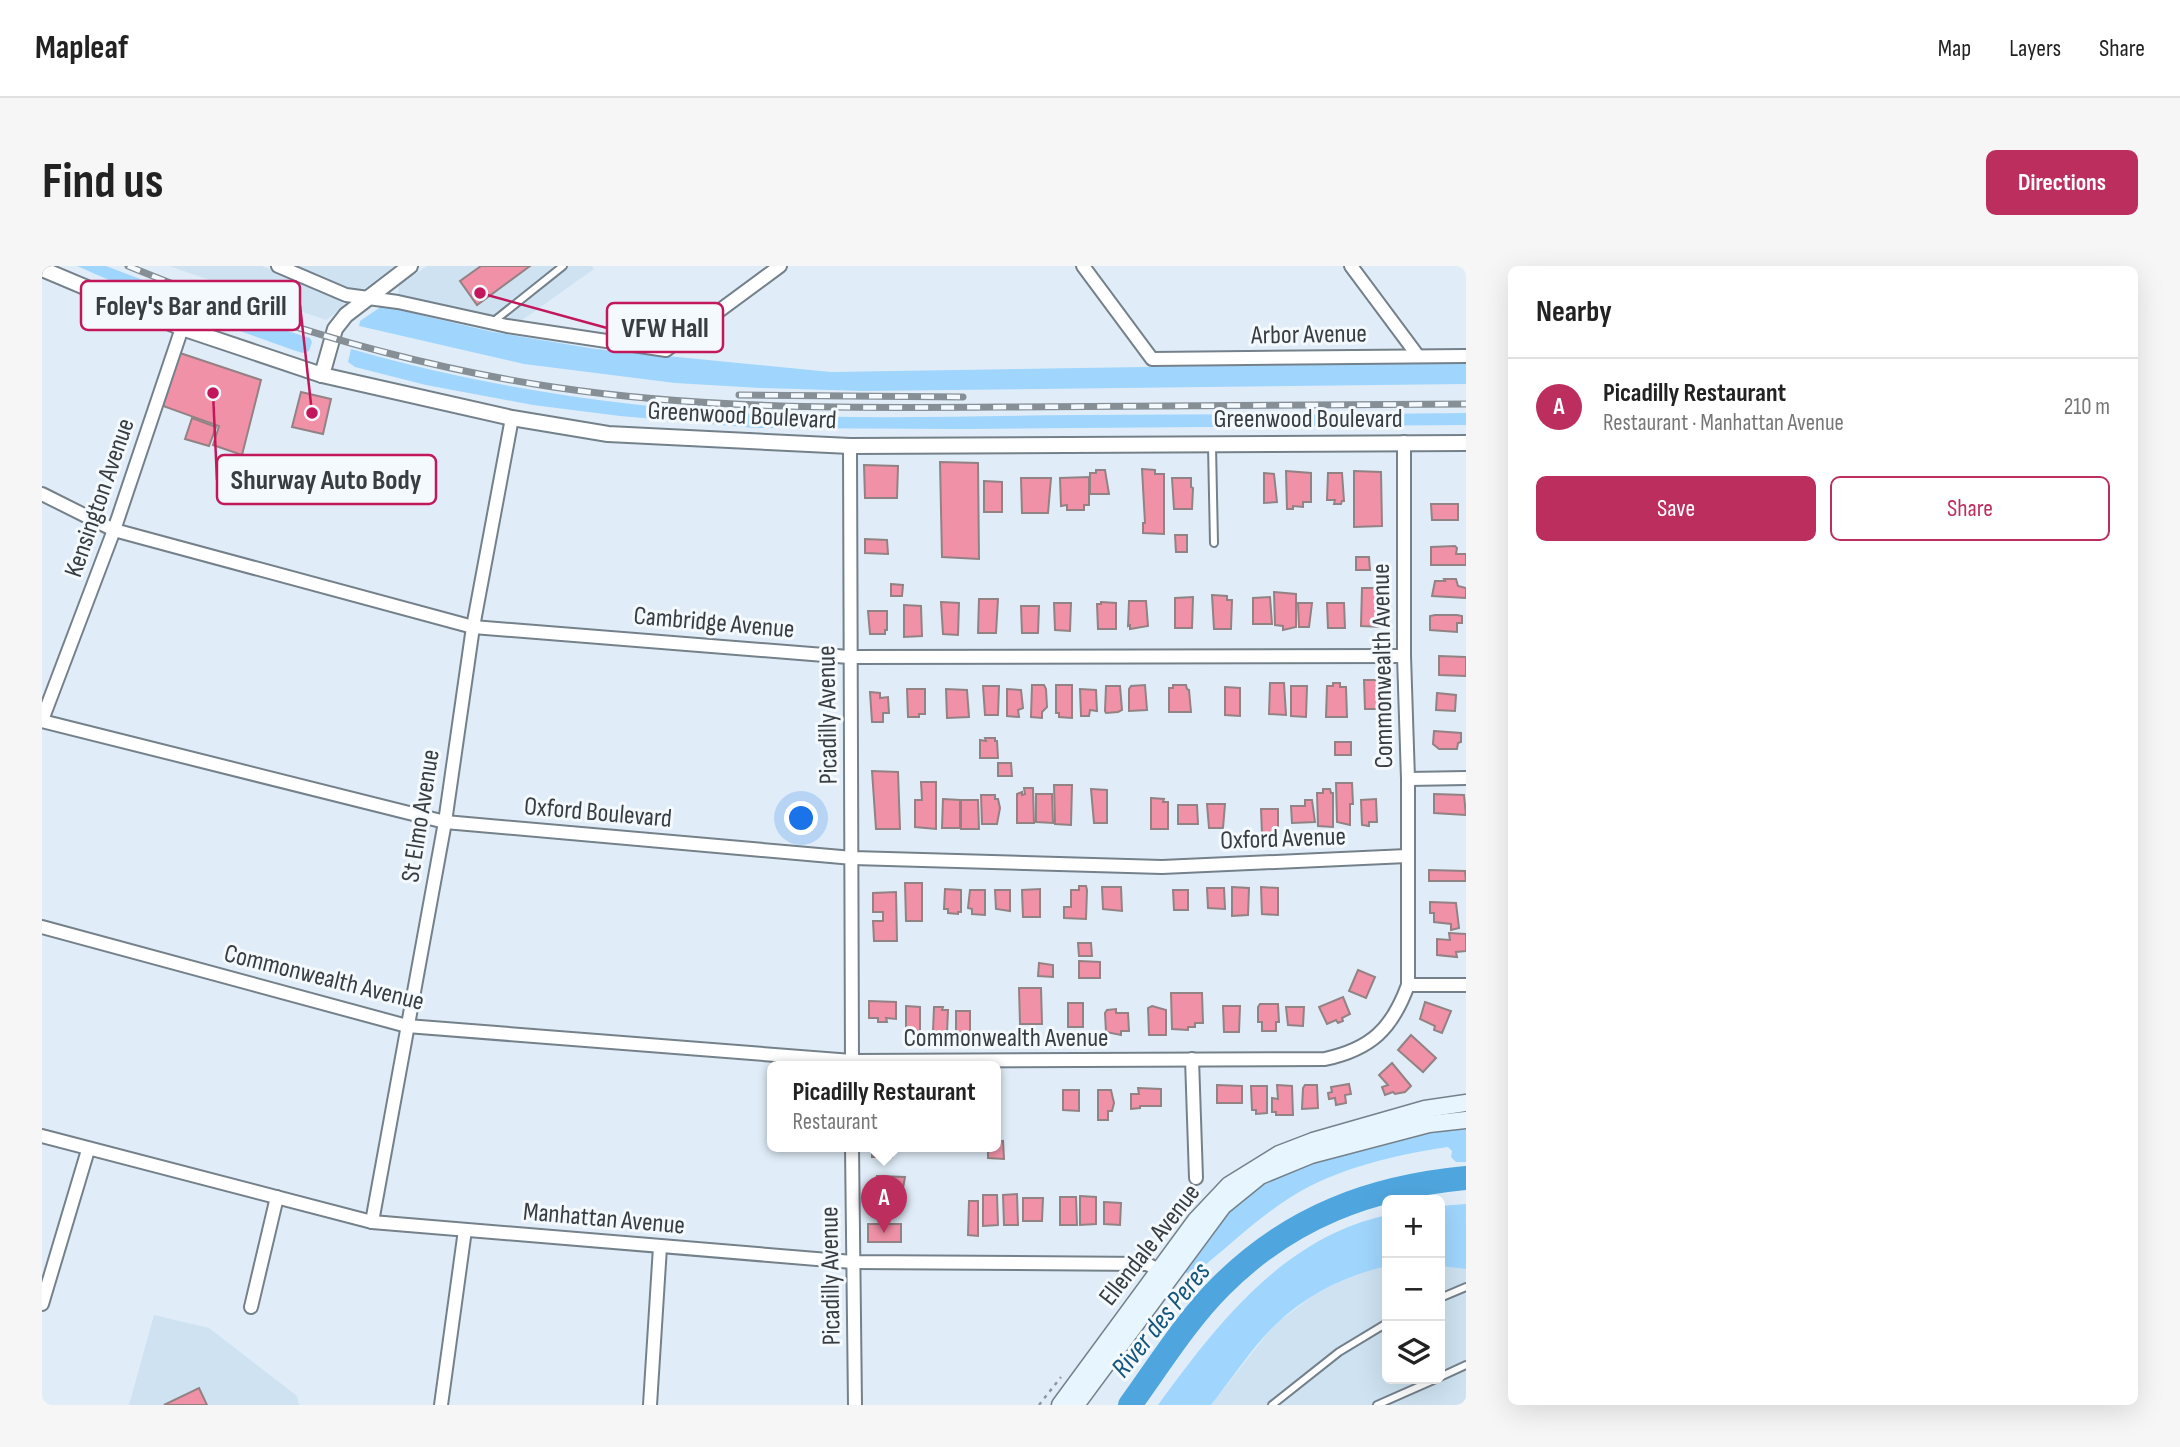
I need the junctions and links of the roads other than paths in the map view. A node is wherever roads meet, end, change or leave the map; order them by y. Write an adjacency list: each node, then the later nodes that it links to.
1 (278, 266): 8 (street)
2 (410, 266): 8 (street)
3 (563, 266): 9 (lane)
4 (780, 266): 9 (street)
5 (1083, 266): 11 (street, Arbor Avenue)
6 (1351, 266): 11 (street)
7 (42, 269): 10 (street, Greenwood Boulevard)
8 (365, 299): 9 (street); 13 (street)
9 (493, 322)
10 (182, 328): 13 (street, Greenwood Boulevard); 20 (street, Kensington Avenue)
11 (1418, 356): 12 (street, Arbor Avenue)
12 (1466, 356)
13 (323, 375): 14 (street, Greenwood Boulevard)
14 (512, 418): 18 (street, Greenwood Boulevard); 22 (street, St Elmo Avenue)
15 (1404, 442): 16 (street, Greenwood Boulevard); 17 (street, Greenwood Boulevard); 23 (street, Commonwealth Avenue)
16 (1466, 443)
17 (1212, 444): 18 (street, Greenwood Boulevard); 21 (lane)
18 (850, 446): 24 (street, Picadilly Avenue)
19 (42, 494): 20 (street, Cambridge Avenue)
20 (114, 530): 22 (street, Cambridge Avenue); 25 (street, Kensington Avenue)
21 (1214, 544)
22 (473, 627): 24 (street, Cambridge Avenue); 28 (street, St Elmo Avenue)
23 (1404, 656): 24 (street, Cambridge Avenue); 27 (street, Commonwealth Avenue)
24 (849, 657): 30 (street, Picadilly Avenue)
25 (42, 721): 28 (street, Oxford Boulevard)
26 (1466, 778): 27 (street)
27 (1408, 779): 29 (street, Commonwealth Avenue)
28 (444, 822): 30 (street, Oxford Boulevard); 35 (street, St Elmo Avenue)
29 (1407, 856): 31 (street, Oxford Avenue); 33 (street, Commonwealth Avenue)
30 (853, 858): 31 (street, Oxford Boulevard); 38 (street, Picadilly Avenue)
31 (1161, 867)
32 (42, 927): 35 (street, Commonwealth Avenue)
33 (1408, 985): 34 (street); 36 (street, Commonwealth Avenue)
34 (1466, 985)
35 (407, 1026): 37 (street, Commonwealth Avenue); 47 (street, St Elmo Avenue)
36 (1192, 1059): 39 (street, Commonwealth Avenue); 45 (street)
37 (817, 1061)
38 (852, 1061)
39 (1001, 1062)
40 (1466, 1104): 51 (main road, Ellendale Avenue)
41 (1466, 1120): 51 (main road, Ellendale Avenue)
42 (42, 1136): 43 (street, Manhattan Avenue)
43 (88, 1150): 46 (street, Manhattan Avenue); 54 (street)
44 (852, 1152): 50 (street, Picadilly Avenue)
45 (1196, 1178)
46 (277, 1196): 47 (street, Manhattan Avenue); 55 (street)
47 (372, 1222): 48 (street, Manhattan Avenue)
48 (465, 1230): 49 (street, Manhattan Avenue); 60 (street)
49 (660, 1247): 50 (street, Manhattan Avenue); 61 (street)
50 (853, 1262): 51 (street, Manhattan Avenue); 62 (street, Picadilly Avenue)
51 (1165, 1273): 63 (main road, Ellendale Avenue); 64 (main road, Ellendale Avenue)
52 (1466, 1287): 53 (lane)
53 (1445, 1296)
54 (42, 1304)
55 (251, 1307)
56 (1382, 1326): 65 (lane)
57 (1466, 1366): 58 (lane)
58 (1445, 1375)
59 (1424, 1384): 66 (lane)
60 (442, 1405)
61 (650, 1405)
62 (855, 1405)
63 (1060, 1405)
64 (1076, 1405)
65 (1272, 1405)
66 (1377, 1405)

